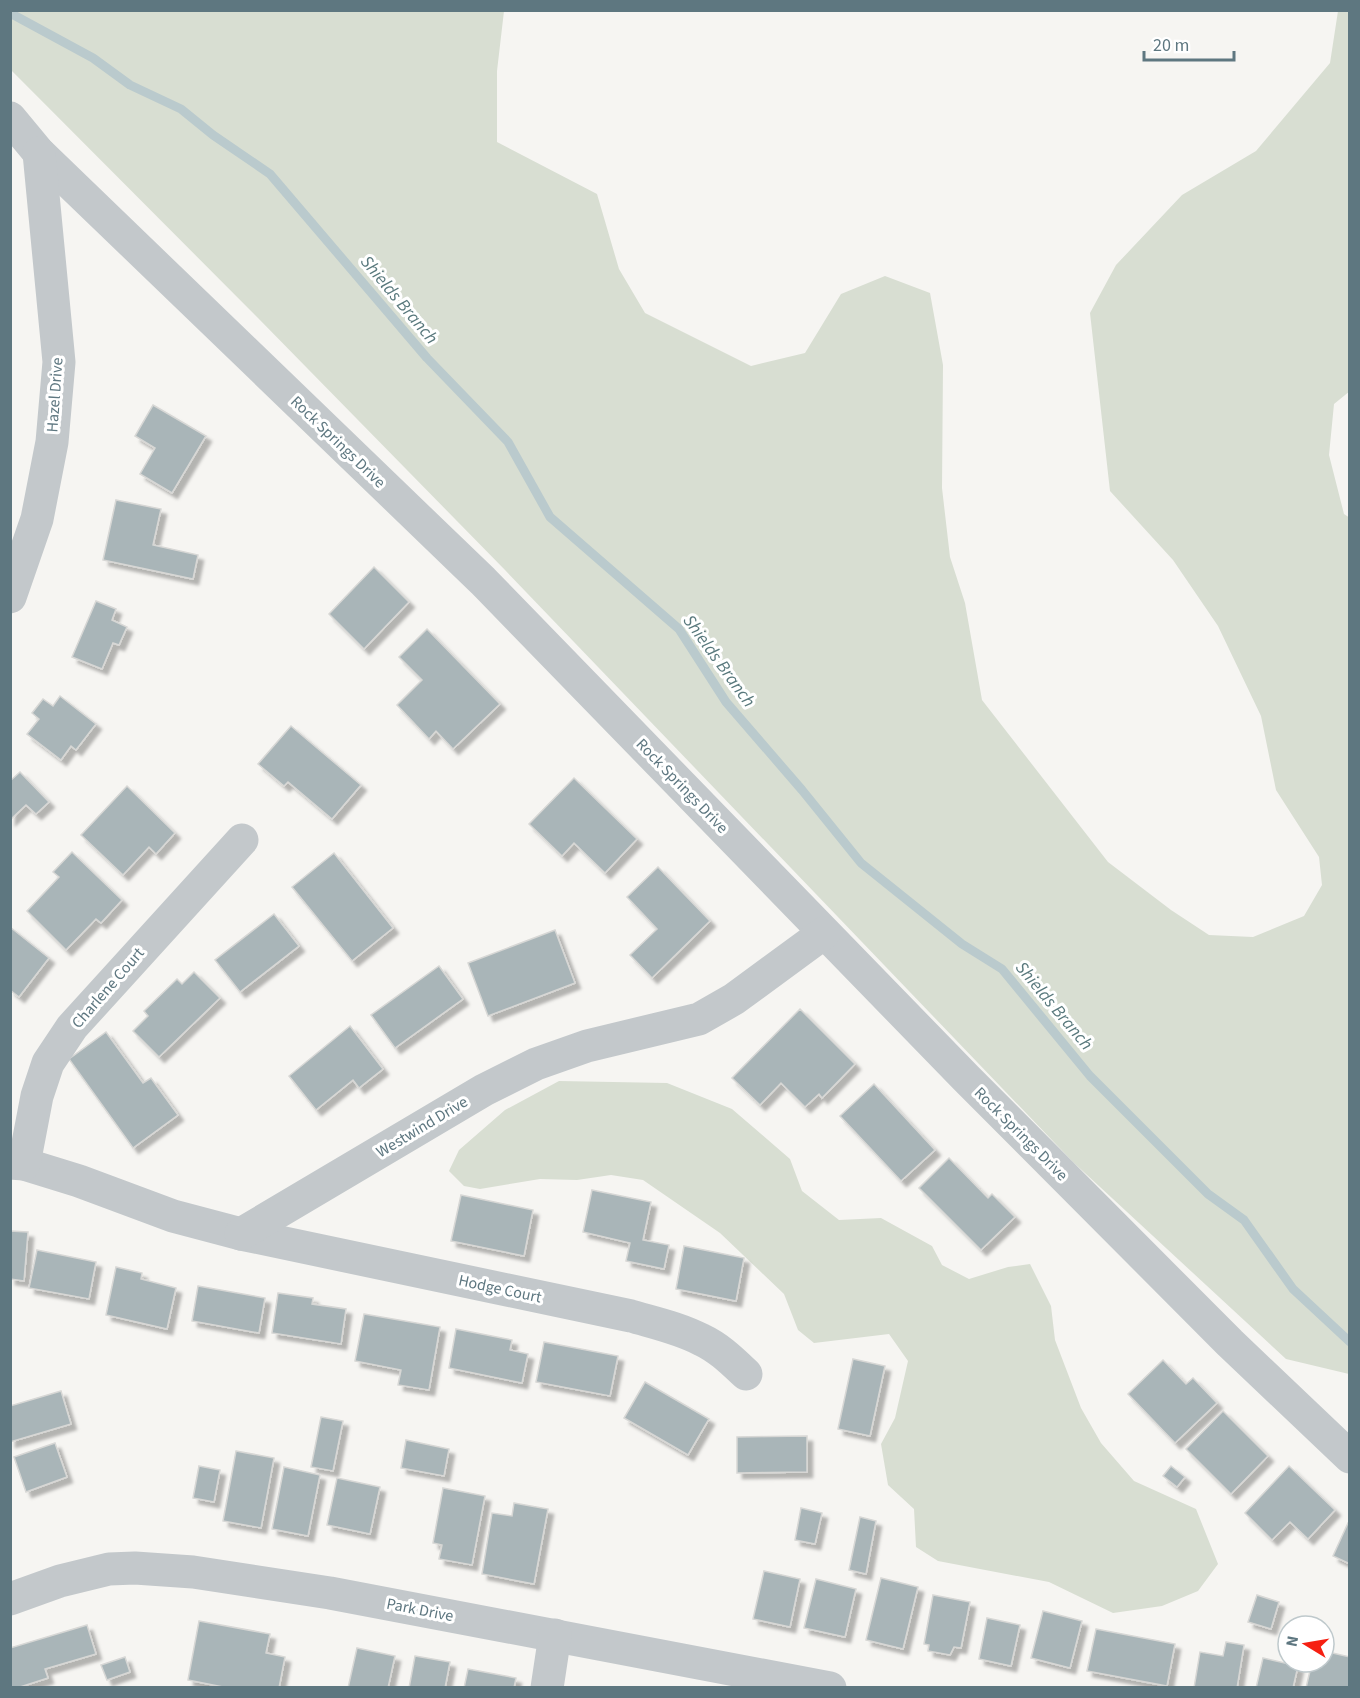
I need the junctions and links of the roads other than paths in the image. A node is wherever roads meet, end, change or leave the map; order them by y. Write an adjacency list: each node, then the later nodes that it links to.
1 (10, 118): 2 (street, Rock Springs Drive)
2 (39, 153): 3 (street, Hazel Drive); 5 (street, Rock Springs Drive)
3 (10, 597)
4 (242, 840): 6 (street, Charlene Court)
5 (824, 933): 7 (street, Westwind Drive); 9 (street, Rock Springs Drive)
6 (17, 1164): 7 (street)
7 (241, 1234): 8 (street, Hodge Court)
8 (746, 1374)
9 (1350, 1457)
10 (10, 1599): 11 (street, Park Drive)
11 (555, 1635): 12 (street); 13 (street, Park Drive)
12 (547, 1688)
13 (830, 1688)

